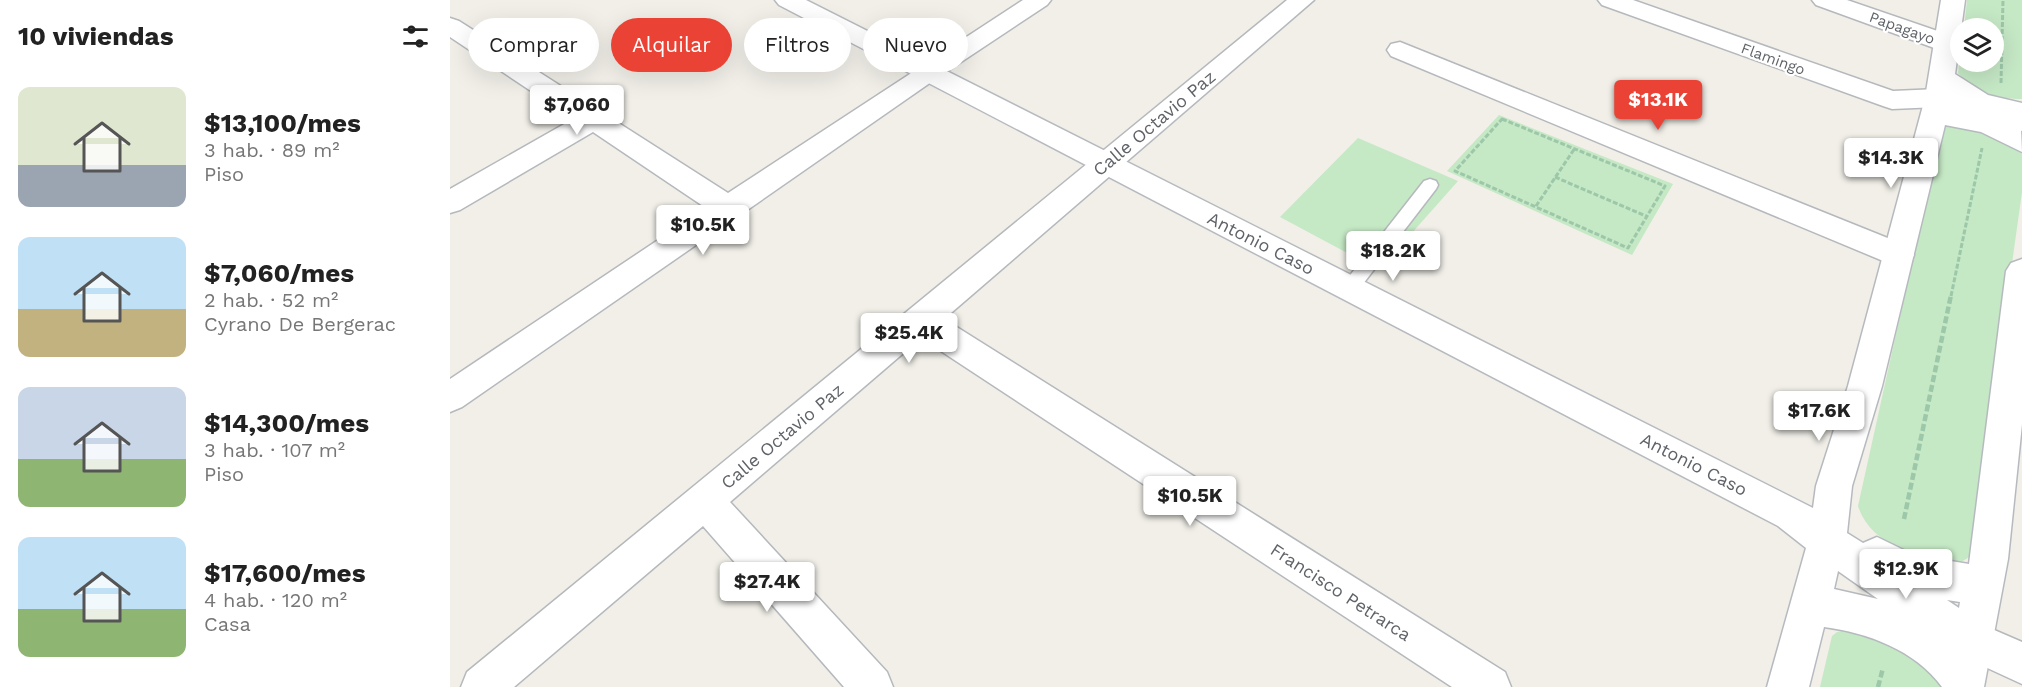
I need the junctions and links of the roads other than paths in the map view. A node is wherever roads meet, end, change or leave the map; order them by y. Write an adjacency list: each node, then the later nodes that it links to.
1 (787, 0): 9 (street, Antonio Caso)
2 (1039, 0): 12 (street)
3 (1302, 0): 22 (street, Calle Octavio Paz)
4 (1610, 0): 17 (street, Flamingo)
5 (1824, 0): 10 (street, Papagayo)
6 (1953, 0): 10 (street)
7 (450, 26): 8 (street)
8 (468, 38)
9 (863, 39)
10 (1946, 43): 17 (street)
11 (468, 46): 14 (street)
12 (968, 46)
13 (1400, 50): 26 (street)
14 (450, 55)
15 (520, 72): 19 (street)
16 (928, 72): 22 (street, Antonio Caso); 25 (street)
17 (1938, 97): 18 (street); 20 (street); 21 (street); 26 (street)
18 (2022, 112)
19 (593, 120): 24 (street); 25 (street)
20 (2022, 122)
21 (2022, 142)
22 (1106, 163): 28 (street, Antonio Caso); 29 (street, Calle Octavio Paz)
23 (1430, 185): 28 (lane)
24 (450, 202)
25 (730, 209): 30 (street)
26 (1899, 255): 32 (street)
27 (2022, 271): 33 (street)
28 (1350, 288): 32 (street, Antonio Caso)
29 (920, 321): 31 (street, Calle Octavio Paz); 39 (street, Francisco Petrarca)
30 (450, 397)
31 (705, 501): 37 (street, Calle Octavio Paz); 38 (street)
32 (1829, 525): 33 (street); 34 (street); 36 (street)
33 (1984, 584): 36 (street)
34 (1810, 606): 36 (street); 40 (street)
35 (2022, 663): 36 (street)
36 (1966, 668)
37 (482, 687)
38 (872, 687)
39 (1490, 687)
40 (1788, 687)

